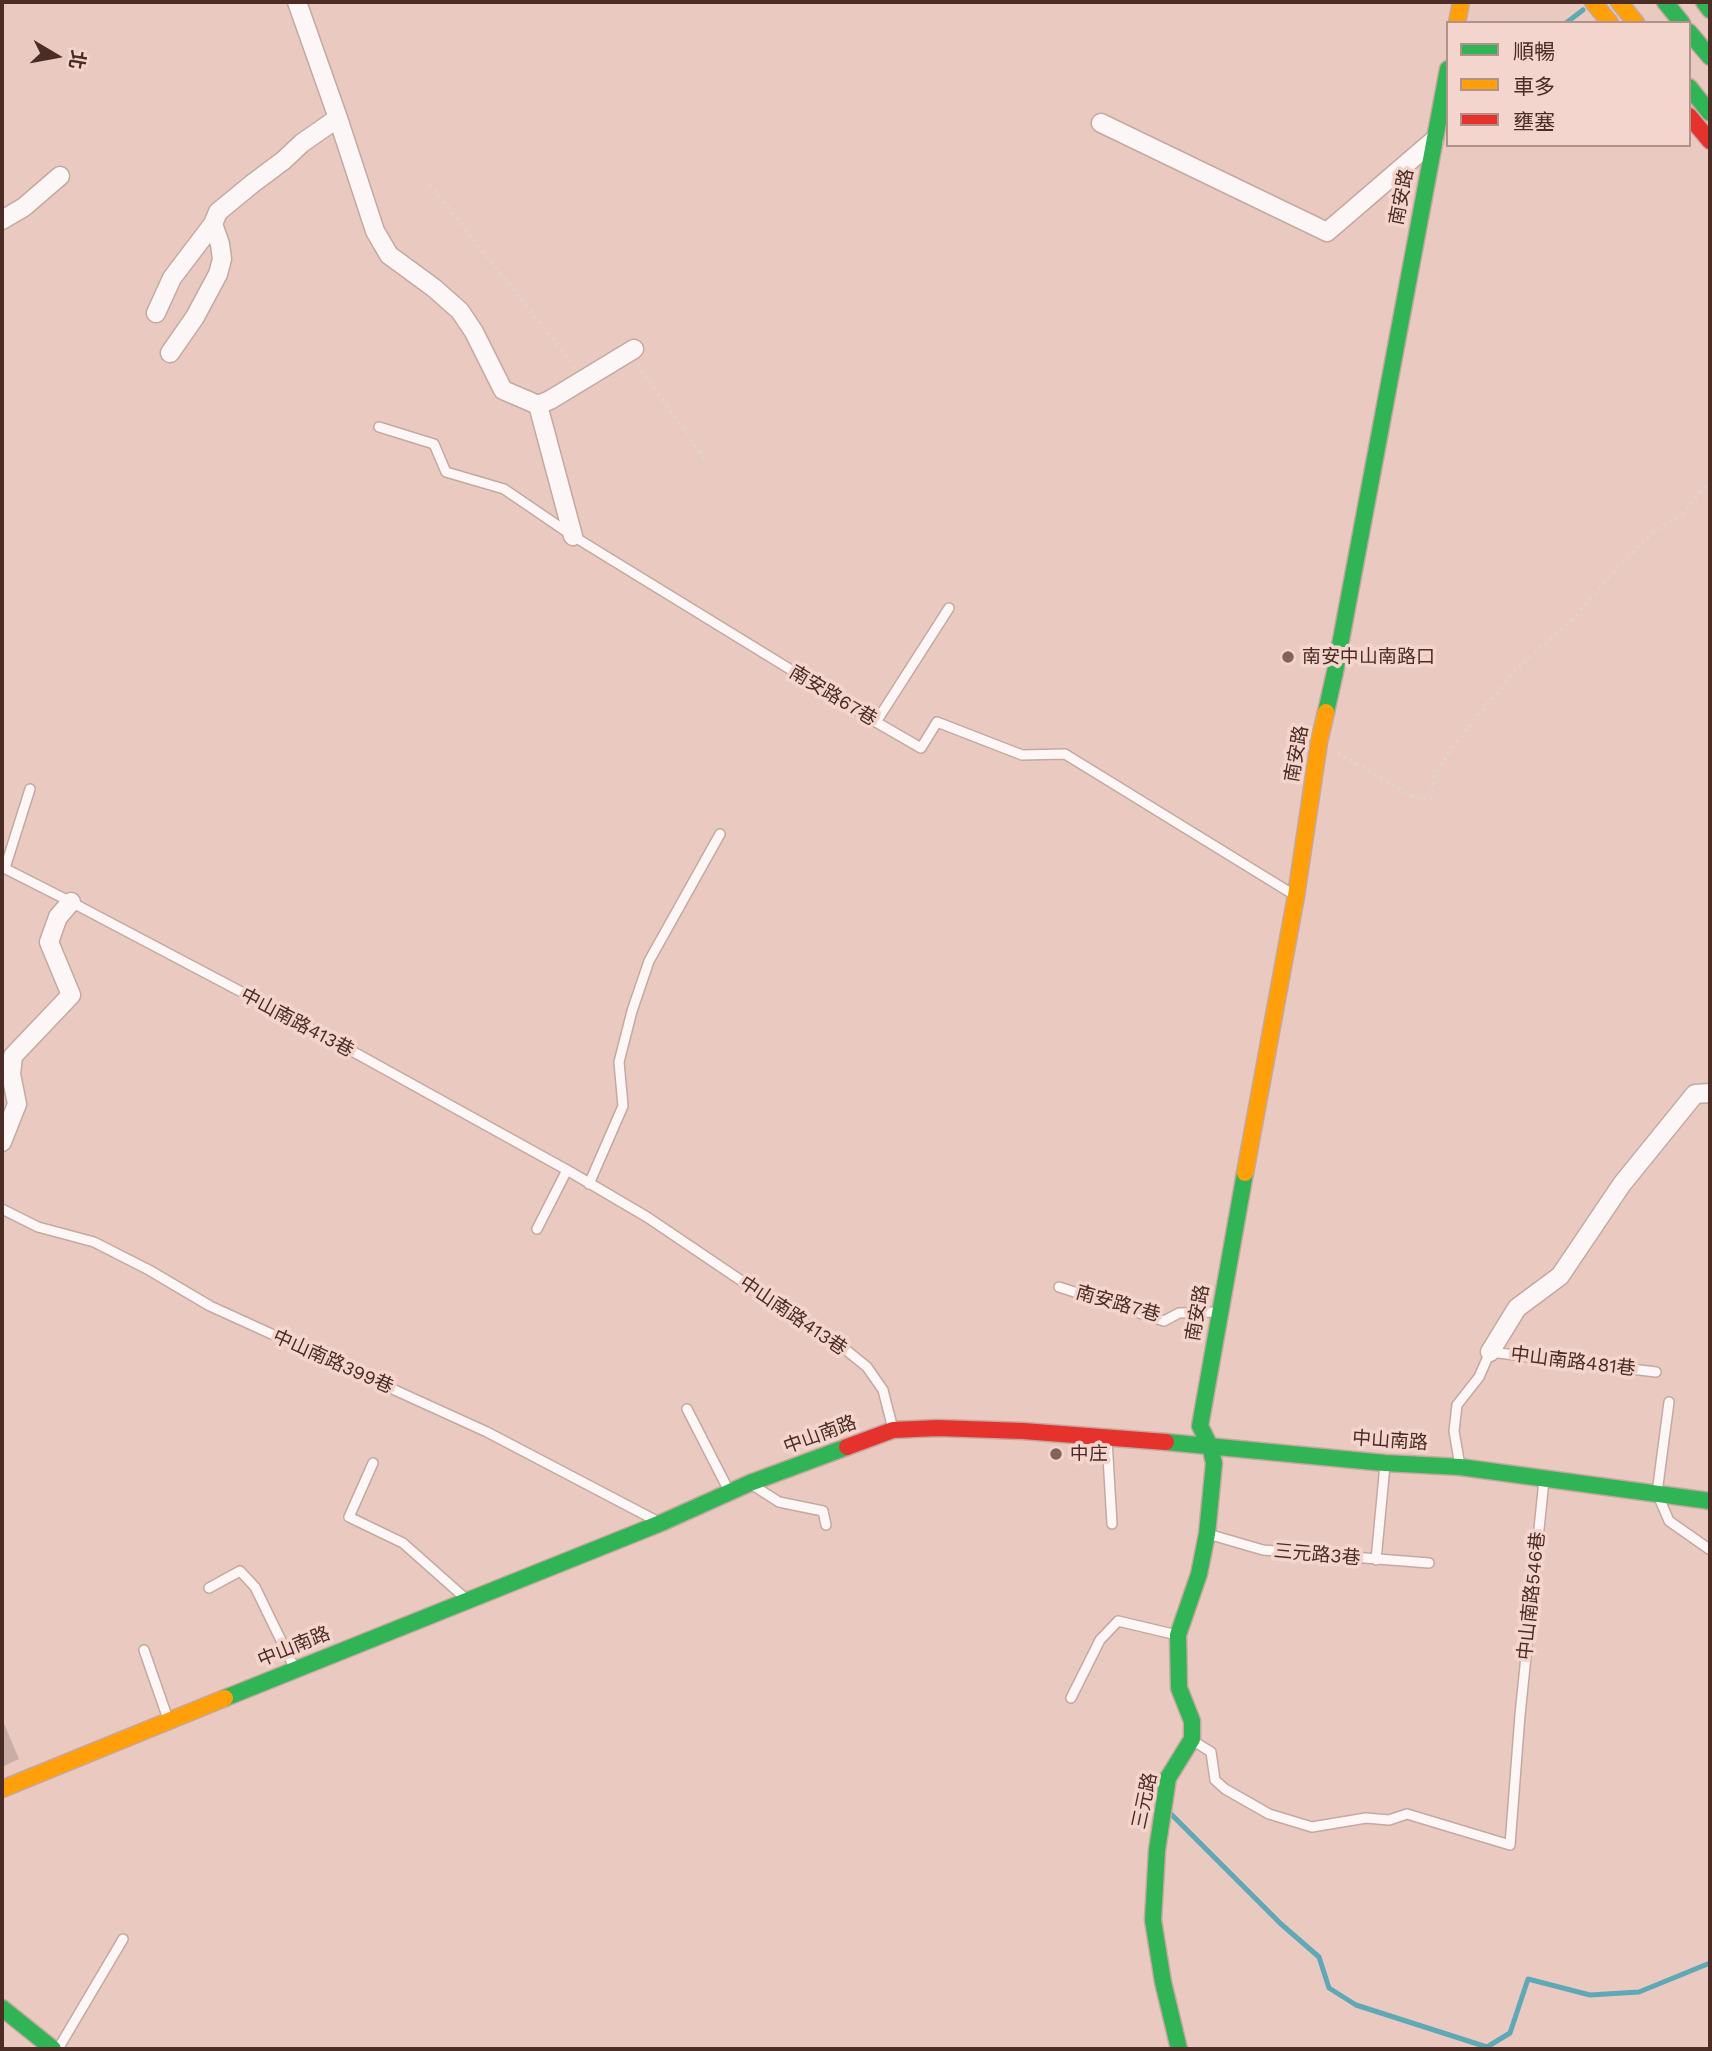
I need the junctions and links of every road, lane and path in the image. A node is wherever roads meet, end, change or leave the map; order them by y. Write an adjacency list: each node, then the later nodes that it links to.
1 (297, 2): 17 (street)
2 (1461, 2): 8 (main road)
3 (1593, 2): 9 (main road)
4 (1619, 2): 10 (main road)
5 (1665, 2): 11 (main road)
6 (1704, 2): 7 (main road)
7 (1710, 10)
8 (1457, 21)
9 (1609, 21)
10 (1634, 21)
11 (1680, 21)
12 (1691, 34): 13 (main road)
13 (1710, 57)
14 (1446, 79): 20 (main road, 南安路)
15 (1691, 89): 16 (main road)
16 (1710, 113)
17 (338, 118): 25 (street); 30 (street)
18 (1691, 119): 21 (main road)
19 (1101, 122): 20 (street)
20 (1434, 140): 37 (main road, 南安路)
21 (1710, 141)
22 (60, 176): 24 (street)
23 (430, 186): 29 (path)
24 (2, 220)
25 (214, 225): 26 (street); 27 (street)
26 (156, 313)
27 (170, 353)
28 (635, 355): 30 (street); 32 (path)
29 (571, 362)
30 (538, 405): 34 (street)
31 (379, 427): 34 (lane, 南安路67巷)
32 (705, 460)
33 (1710, 481): 37 (path)
34 (573, 536): 36 (lane, 南安路67巷)
35 (949, 608): 36 (lane)
36 (876, 722): 41 (lane, 南安路67巷)
37 (1319, 742): 41 (main road, 南安路)
38 (30, 789): 40 (lane)
39 (720, 834): 46 (lane)
40 (3, 868): 42 (lane, 中山南路413巷)
41 (1296, 896): 50 (main road, 南安路)
42 (71, 902): 44 (street); 45 (lane, 中山南路413巷)
43 (1710, 1093): 51 (street)
44 (2, 1142)
45 (567, 1170): 46 (lane, 中山南路413巷); 48 (lane)
46 (589, 1184): 55 (lane, 中山南路413巷)
47 (2, 1209): 66 (lane, 中山南路399巷)
48 (537, 1229)
49 (1059, 1287): 50 (lane, 南安路7巷)
50 (1219, 1312): 57 (main road, 南安路)
51 (1490, 1352): 52 (lane, 中山南路481巷); 60 (lane, 中山南路481巷)
52 (1656, 1372)
53 (1669, 1402): 64 (lane)
54 (687, 1409): 63 (lane)
55 (893, 1430): 56 (main road, 中山南路); 62 (main road, 中山南路)
56 (1107, 1438): 57 (main road, 中山南路); 67 (lane)
57 (1210, 1446): 59 (main road, 中山南路); 69 (main road)
58 (373, 1463): 74 (lane)
59 (1385, 1463): 60 (main road, 中山南路); 71 (lane)
60 (1460, 1467): 61 (main road, 中山南路)
61 (1544, 1478): 64 (main road, 中山南路); 80 (lane, 中山南路546巷)
62 (750, 1483): 63 (main road, 中山南路); 68 (lane)
63 (729, 1492): 66 (main road, 中山南路)
64 (1657, 1493): 65 (main road, 中山南路); 70 (lane)
65 (1710, 1501)
66 (661, 1523): 74 (main road, 中山南路)
67 (1112, 1524)
68 (826, 1525)
69 (1207, 1534): 71 (lane, 三元路3巷); 75 (main road)
70 (1709, 1549)
71 (1376, 1560): 72 (lane, 三元路3巷)
72 (1429, 1563)
73 (209, 1588): 77 (lane)
74 (467, 1600): 77 (main road, 中山南路)
75 (1178, 1635): 78 (lane); 80 (main road)
76 (144, 1650): 79 (lane)
77 (295, 1669): 79 (main road, 中山南路)
78 (1071, 1698)
79 (169, 1721): 81 (main road, 中山南路)
80 (1192, 1740): 85 (main road, 三元路)
81 (2, 1789)
82 (123, 1939): 84 (lane)
83 (2, 2008): 84 (main road)
84 (56, 2049)
85 (1179, 2049)

